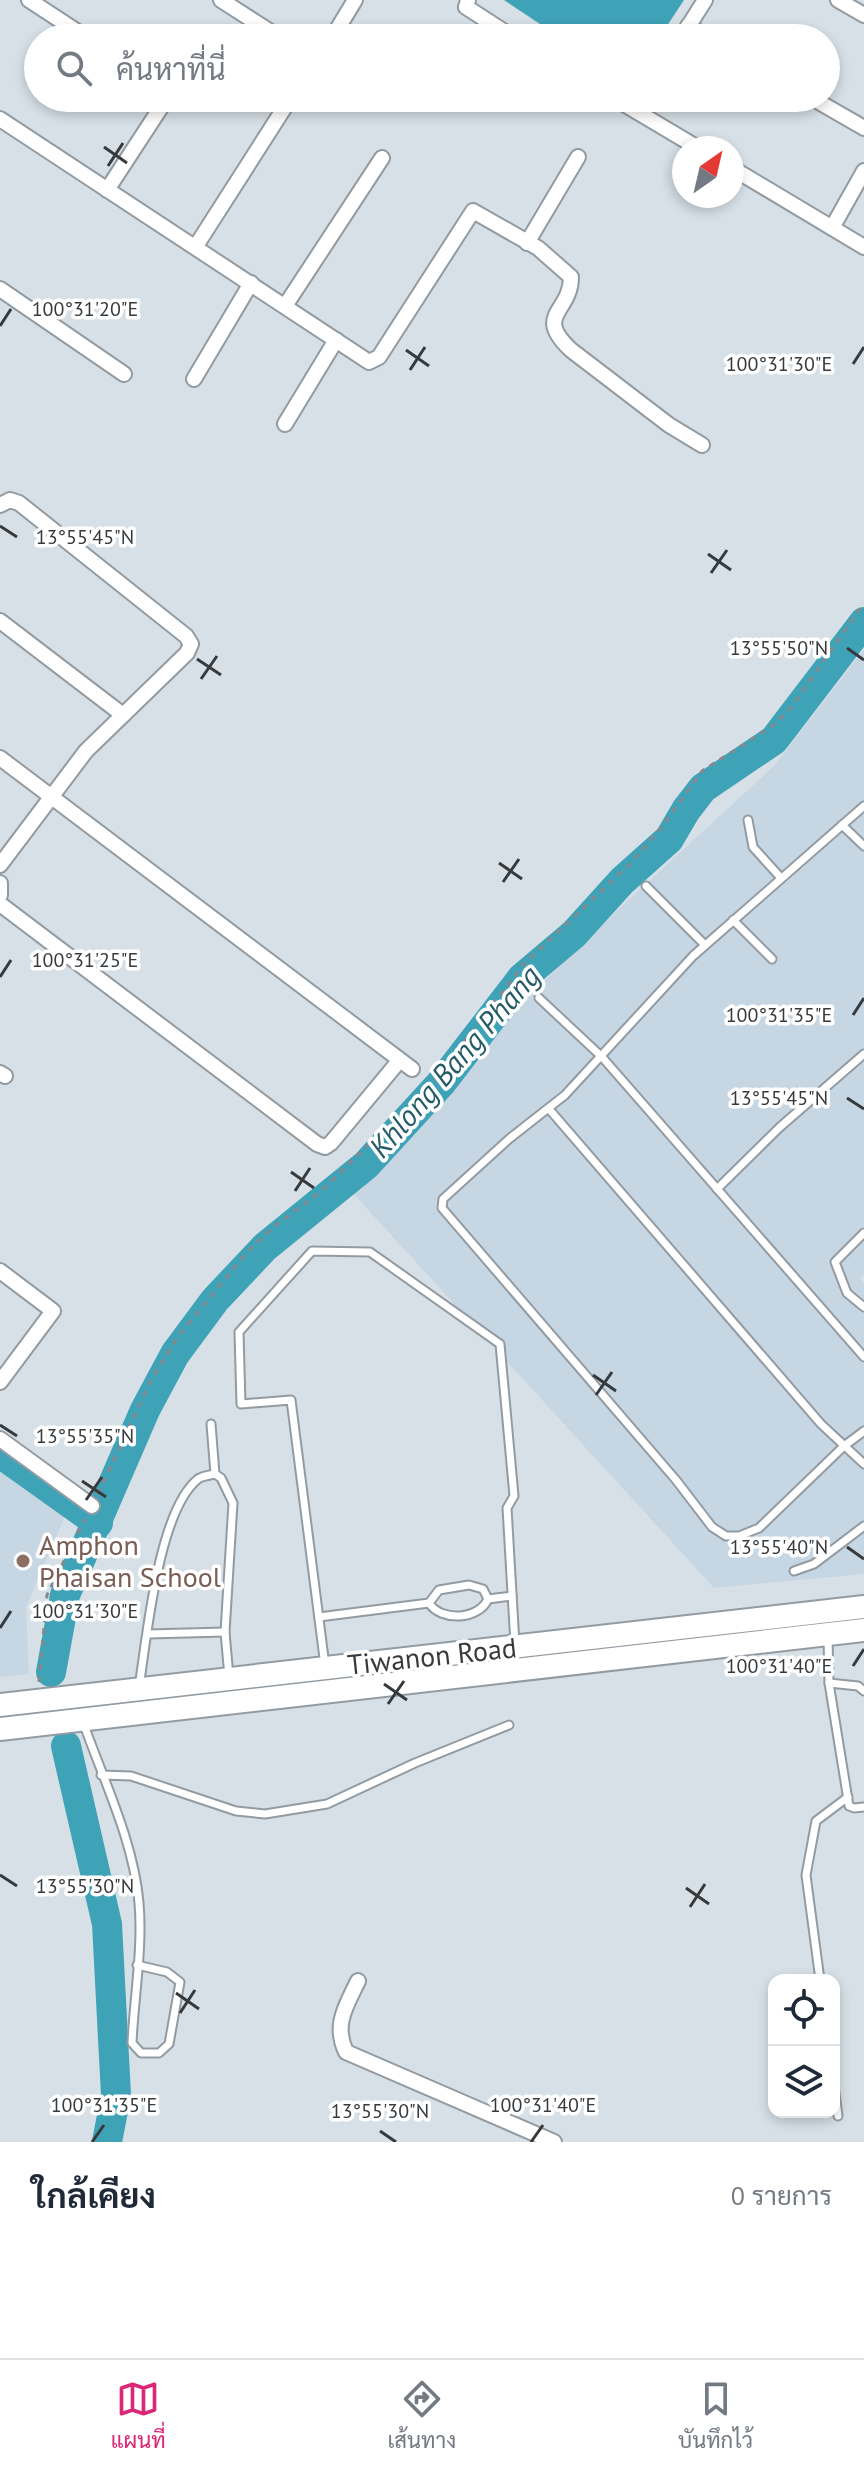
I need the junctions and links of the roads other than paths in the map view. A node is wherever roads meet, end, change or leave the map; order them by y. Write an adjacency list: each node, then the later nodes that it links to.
1 (29, 0): 8 (street)
2 (221, 0): 9 (street)
3 (355, 0): 10 (street)
4 (468, 0): 11 (street)
5 (705, 0): 12 (street)
6 (838, 0): 7 (street)
7 (864, 15)
8 (66, 24)
9 (258, 24)
10 (340, 24)
11 (490, 24)
12 (689, 24)
13 (158, 112): 24 (street)
14 (282, 112): 27 (street)
15 (650, 112): 19 (street)
16 (836, 112): 18 (street)
17 (0, 119): 24 (street)
18 (864, 128)
19 (682, 136)
20 (578, 157): 26 (street)
21 (382, 158): 31 (street)
22 (864, 171): 25 (street)
23 (744, 175): 25 (street)
24 (107, 190): 27 (street)
25 (832, 228): 28 (street)
26 (527, 243): 32 (street); 36 (street)
27 (196, 246): 29 (street)
28 (864, 247)
29 (251, 283): 31 (street); 34 (street)
30 (0, 289): 33 (street)
31 (285, 306): 32 (street)
32 (336, 340): 35 (street)
33 (124, 374)
34 (194, 379)
35 (285, 424)
36 (702, 445)
37 (0, 505): 39 (street)
38 (0, 621): 39 (street)
39 (123, 715): 41 (street)
40 (0, 758): 41 (street)
41 (52, 796): 46 (street); 51 (street)
42 (864, 806): 44 (lane)
43 (748, 820): 47 (lane)
44 (842, 825): 45 (lane); 47 (lane)
45 (864, 846)
46 (0, 865)
47 (781, 878): 52 (lane)
48 (0, 883): 50 (street)
49 (646, 886): 53 (lane)
50 (0, 895)
51 (0, 904)
52 (733, 920): 53 (lane); 54 (lane)
53 (705, 945): 57 (lane)
54 (772, 959)
55 (539, 998): 57 (lane)
56 (864, 1054): 59 (lane)
57 (602, 1057): 58 (lane); 59 (lane)
58 (549, 1109): 68 (lane); 68 (lane)
59 (717, 1189): 63 (lane)
60 (864, 1233): 62 (lane)
61 (0, 1271): 64 (street)
62 (864, 1307)
63 (864, 1357)
64 (0, 1382)
65 (211, 1424): 70 (lane)
66 (864, 1431): 68 (lane)
67 (0, 1439): 71 (street)
68 (844, 1446): 69 (lane)
69 (864, 1464)
70 (215, 1474): 80 (lane); 81 (lane)
71 (92, 1506)
72 (864, 1526): 73 (lane)
73 (794, 1571)
74 (512, 1596): 75 (lane); 78 (lane); 83 (lane)
75 (488, 1599): 76 (lane); 76 (lane)
76 (429, 1603): 78 (lane)
77 (864, 1607): 83 (main road, Tiwanon Road)
78 (319, 1617): 84 (lane)
79 (864, 1630): 82 (main road, Tiwanon Road)
80 (225, 1632): 81 (lane); 85 (lane)
81 (148, 1634): 87 (lane)
82 (827, 1635): 86 (lane); 90 (main road, Tiwanon Road)
83 (515, 1646): 84 (main road, Tiwanon Road)
84 (325, 1668): 85 (main road, Tiwanon Road)
85 (229, 1679): 87 (main road, Tiwanon Road)
86 (829, 1683): 88 (lane); 94 (lane)
87 (139, 1689): 89 (main road, Tiwanon Road)
88 (864, 1691)
89 (0, 1705)
90 (82, 1719): 92 (main road, Tiwanon Road); 93 (lane)
91 (509, 1725): 93 (lane)
92 (0, 1729)
93 (101, 1775): 96 (lane)
94 (848, 1797): 95 (lane); 97 (lane)
95 (864, 1807)
96 (137, 1965): 96 (lane)
97 (819, 1974)
98 (358, 1981): 99 (street)
99 (554, 2142)

